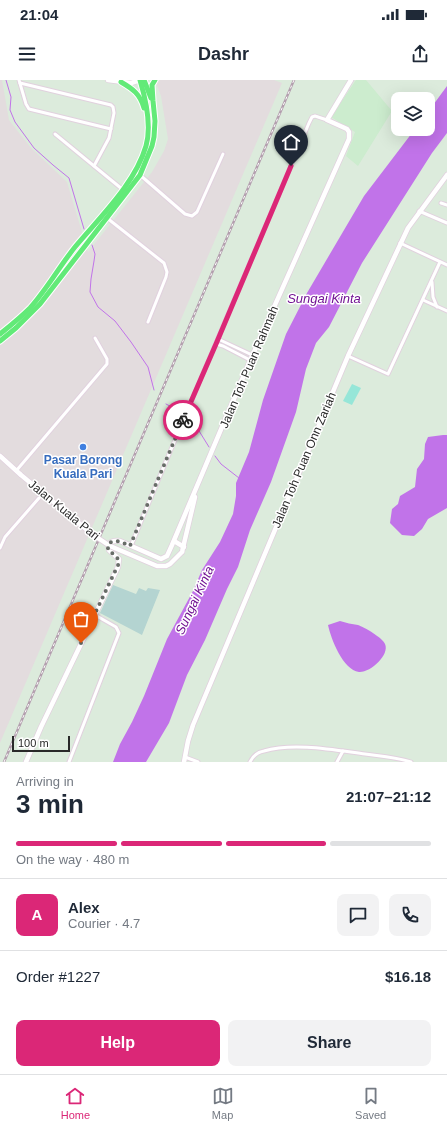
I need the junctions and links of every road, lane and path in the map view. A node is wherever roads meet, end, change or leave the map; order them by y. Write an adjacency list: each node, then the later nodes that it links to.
1 (108, 80): 6 (street)
2 (140, 80): 6 (street); 9 (main road)
3 (144, 80): 8 (main road)
4 (155, 80): 8 (main road)
5 (351, 80): 10 (street)
6 (122, 81): 9 (main road)
7 (19, 82): 11 (street); 11 (street)
8 (152, 101): 15 (main road)
9 (148, 119): 17 (main road)
10 (327, 120): 33 (street); 37 (street, Jalan Toh Puan Rahmah)
11 (111, 129): 14 (street)
12 (55, 134): 14 (street)
13 (223, 154): 15 (street)
14 (94, 166): 17 (street)
15 (140, 175): 21 (main road)
16 (447, 175): 20 (street, Jalan Toh Puan Onn Zariah)
17 (122, 189): 31 (main road)
18 (441, 203): 19 (street)
19 (447, 205)
20 (420, 211): 22 (street); 23 (street, Jalan Toh Puan Onn Zariah)
21 (107, 218): 30 (street); 34 (main road)
22 (447, 223)
23 (400, 243): 24 (street); 38 (street, Jalan Toh Puan Onn Zariah)
24 (440, 262): 25 (street); 26 (street)
25 (447, 265)
26 (432, 280): 27 (street); 28 (street)
27 (422, 300): 28 (street); 38 (street)
28 (437, 307): 29 (street)
29 (447, 311)
30 (148, 322)
31 (0, 334)
32 (95, 338): 42 (street)
33 (218, 338): 35 (street); 36 (street)
34 (0, 341)
35 (216, 344): 36 (street); 46 (street)
36 (224, 344): 37 (street); 39 (street)
37 (254, 354): 39 (street, Jalan Toh Puan Rahmah)
38 (348, 356): 51 (street, Jalan Toh Puan Onn Zariah)
39 (250, 361): 43 (street, Jalan Toh Puan Rahmah)
40 (0, 456): 42 (street, Jalan Kuala Pari)
41 (0, 460): 42 (street, Jalan Kuala Pari)
42 (16, 471): 48 (street, Jalan Kuala Pari, bridge)
43 (197, 487): 45 (street, Jalan Toh Puan Rahmah); 48 (street)
44 (39, 498): 47 (street)
45 (174, 541): 46 (street, Jalan Toh Puan Rahmah); 48 (street)
46 (130, 546): 49 (street)
47 (0, 548)
48 (183, 549)
49 (95, 615): 53 (street); 54 (street)
50 (343, 751): 52 (street); 56 (street); 57 (street)
51 (185, 760): 55 (street)
52 (394, 760): 58 (street)
53 (26, 762)
54 (70, 762)
55 (198, 762)
56 (250, 762)
57 (337, 762)
58 (411, 762)

